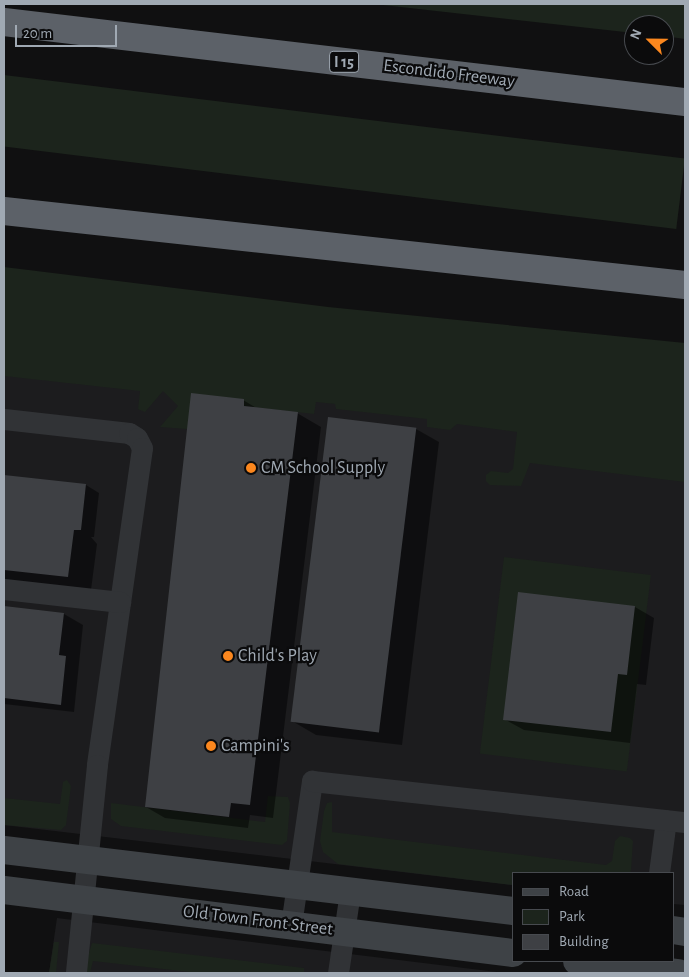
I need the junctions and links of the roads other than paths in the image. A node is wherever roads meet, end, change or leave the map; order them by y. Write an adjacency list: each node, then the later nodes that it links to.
1 (4, 22): 2 (highway, Escondido Freeway / I 15)
2 (685, 102)
3 (4, 211): 4 (highway)
4 (685, 285)
5 (4, 419): 7 (lane)
6 (4, 589): 7 (lane)
7 (120, 602): 10 (lane)
8 (676, 821): 11 (lane); 12 (lane)
9 (4, 850): 10 (main road)
10 (87, 860): 12 (main road); 15 (lane)
11 (659, 872)
12 (298, 885): 14 (main road); 17 (lane)
13 (4, 890): 15 (main road, Old Town Front Street)
14 (350, 892): 16 (main road); 18 (lane)
15 (84, 899): 17 (main road, Old Town Front Street); 22 (lane)
16 (512, 911)
17 (292, 925): 18 (main road, Old Town Front Street)
18 (344, 932): 19 (main road, Old Town Front Street); 23 (lane)
19 (512, 953)
20 (586, 962): 21 (main road)
21 (642, 968): 24 (main road)
22 (76, 973)
23 (338, 973)
24 (678, 973)

